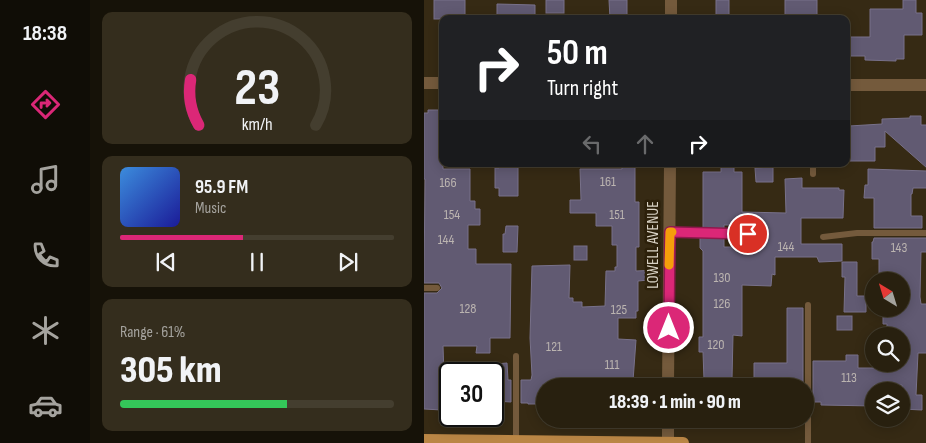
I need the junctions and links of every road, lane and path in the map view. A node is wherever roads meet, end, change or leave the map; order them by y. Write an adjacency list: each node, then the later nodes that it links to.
1 (671, 0): 2 (street)
2 (671, 15)
3 (424, 83): 4 (street)
4 (439, 83)
5 (850, 85): 6 (street)
6 (926, 85)
7 (670, 167): 10 (street, LOWELL AVENUE)
8 (813, 167): 9 (lane)
9 (813, 174)
10 (670, 232): 12 (lane); 18 (street, LOWELL AVENUE)
11 (926, 233): 13 (lane)
12 (748, 234)
13 (823, 237)
14 (424, 288): 15 (lane)
15 (437, 288)
16 (808, 304): 24 (lane)
17 (516, 356): 21 (lane)
18 (668, 378)
19 (668, 428): 22 (street)
20 (424, 440): 21 (main road)
21 (516, 441): 22 (main road)
22 (668, 443): 23 (main road)
23 (683, 443)
24 (808, 443)

